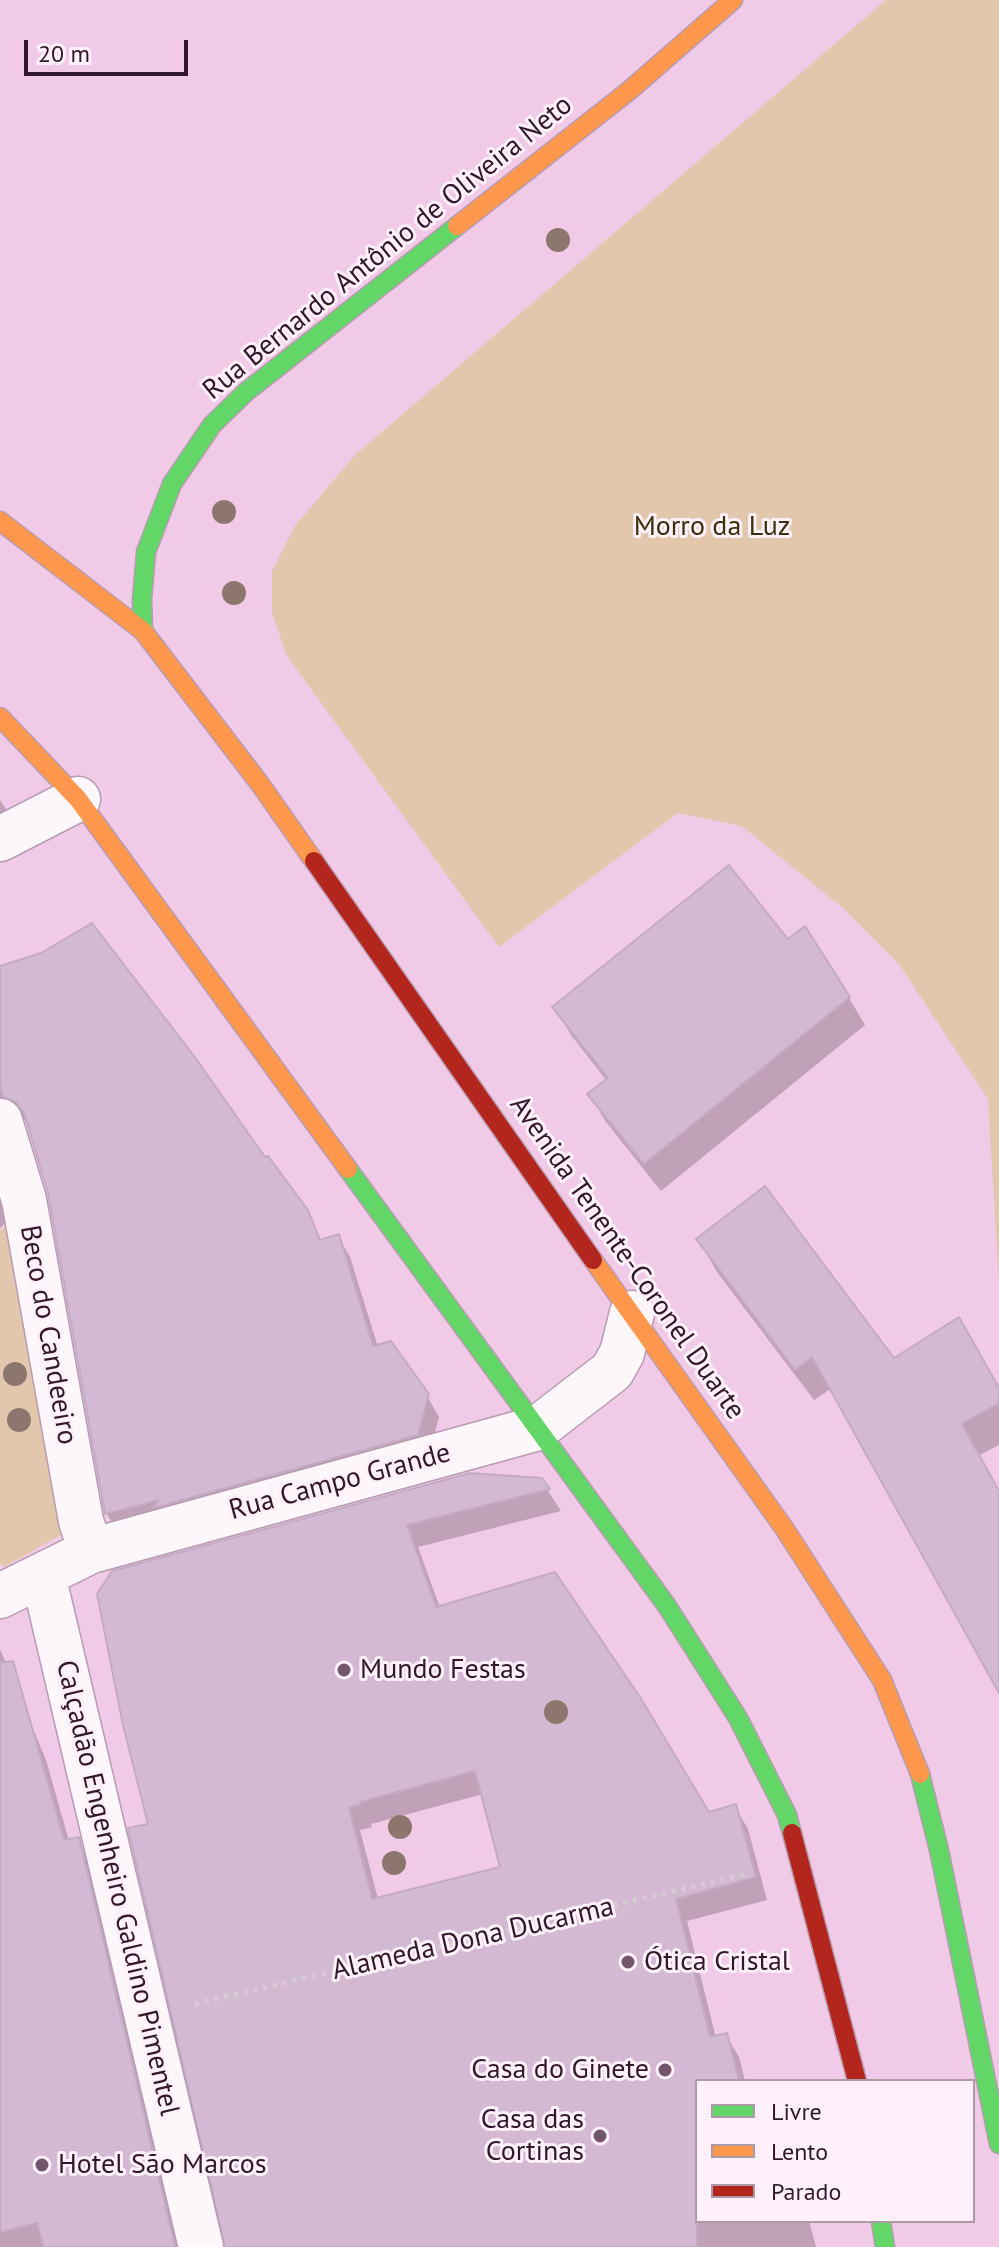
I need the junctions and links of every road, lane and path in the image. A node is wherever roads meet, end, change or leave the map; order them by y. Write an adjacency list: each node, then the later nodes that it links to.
1 (733, 0): 3 (main road, Rua Bernardo Antônio de Oliveira Neto)
2 (0, 521): 3 (main road, Avenida Tenente-Coronel Duarte)
3 (143, 631): 8 (main road, Avenida Tenente-Coronel Duarte)
4 (0, 717): 5 (main road)
5 (78, 799): 6 (street); 9 (main road)
6 (0, 839)
7 (0, 1121): 10 (street, Beco do Candeeiro)
8 (632, 1313): 9 (street, Rua Campo Grande); 15 (main road, Avenida Tenente-Coronel Duarte)
9 (538, 1428): 10 (street, Rua Campo Grande); 12 (main road)
10 (91, 1551): 11 (street, Rua Campo Grande)
11 (14, 1584): 13 (street, Calçadão Engenheiro Galdino Pimentel)
12 (799, 1862): 13 (path, Alameda Dona Ducarma); 14 (main road)
13 (147, 2016): 17 (street, Calçadão Engenheiro Galdino Pimentel)
14 (856, 2079)
15 (999, 2144)
16 (881, 2223): 18 (main road)
17 (201, 2247)
18 (885, 2247)

